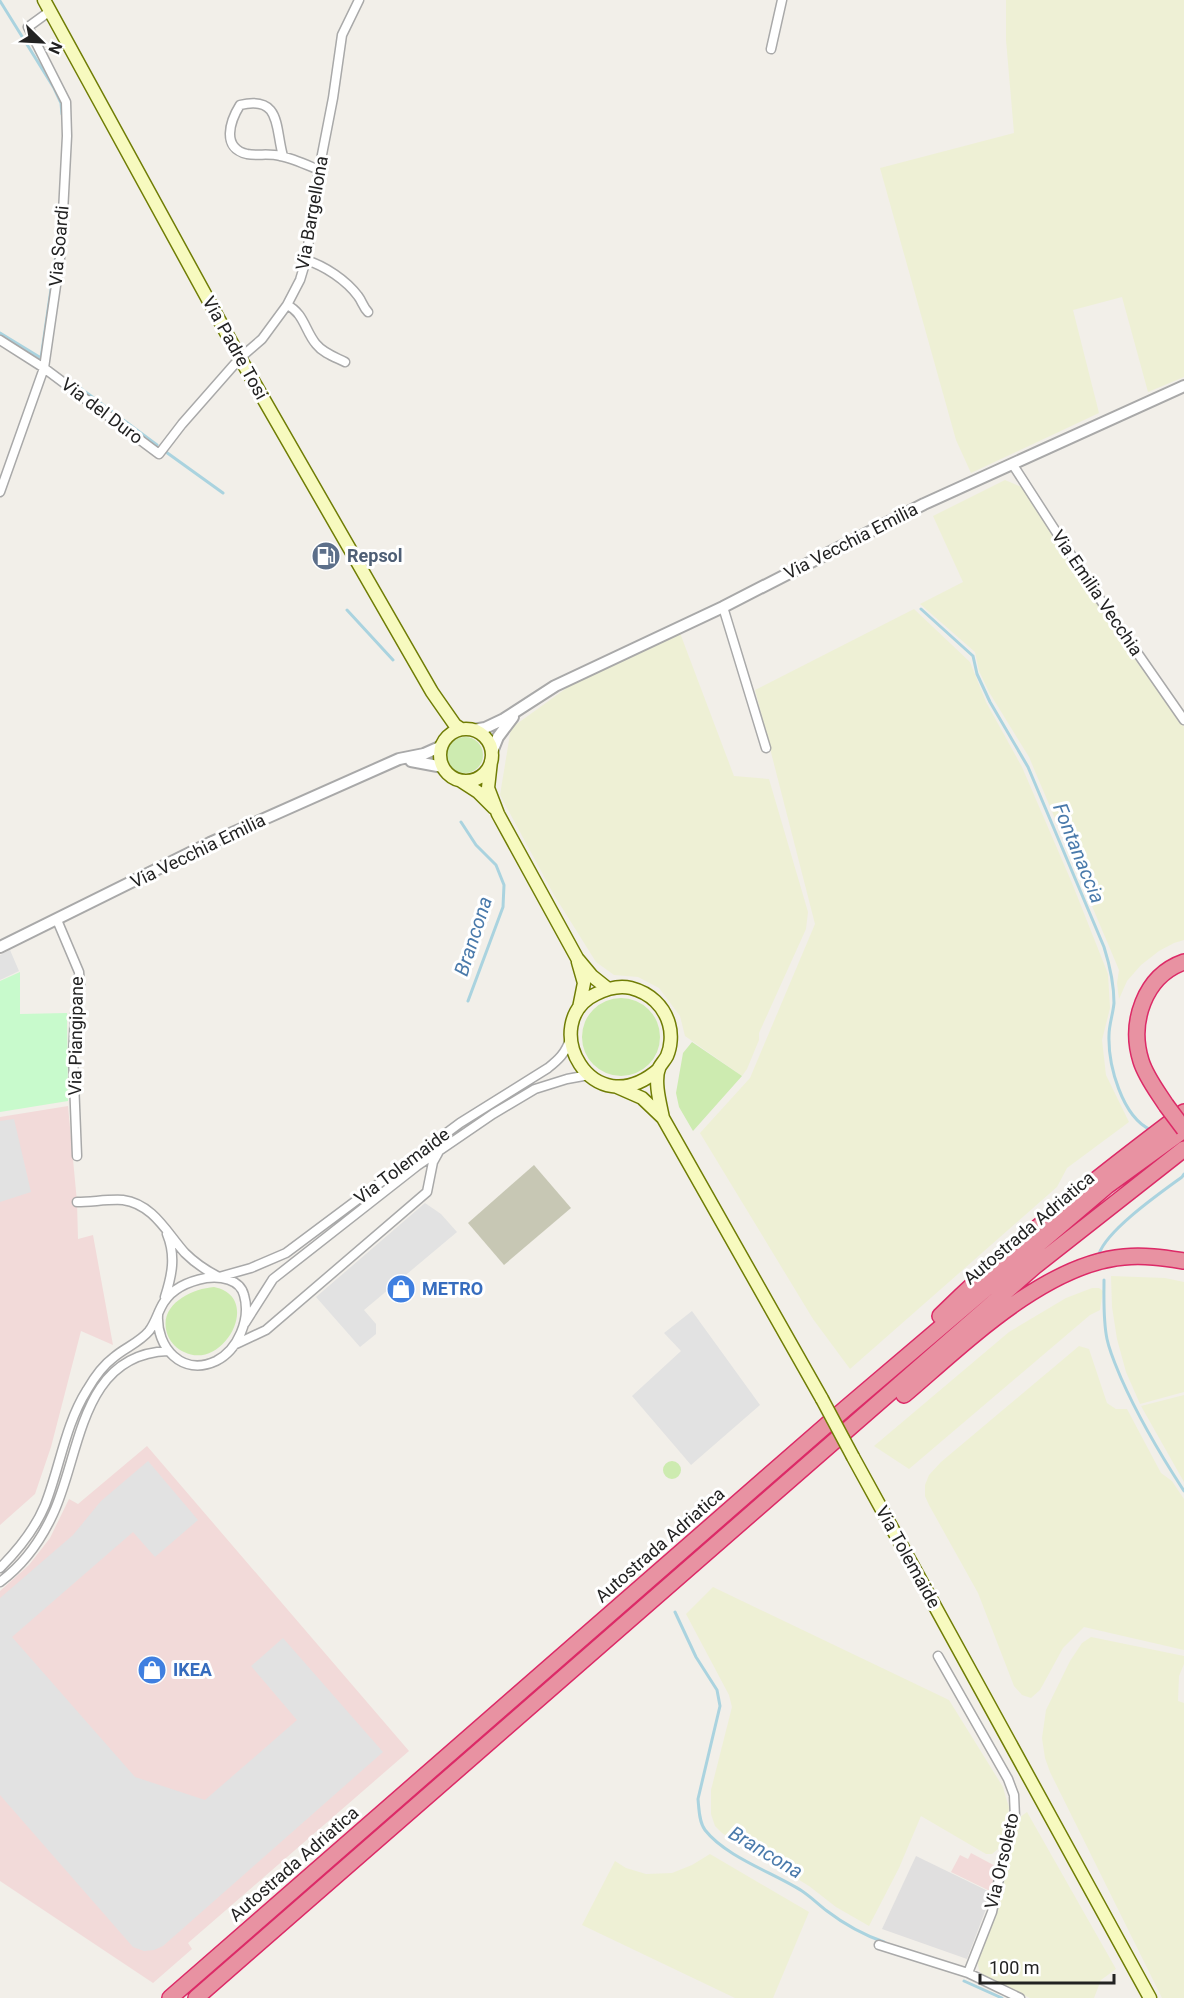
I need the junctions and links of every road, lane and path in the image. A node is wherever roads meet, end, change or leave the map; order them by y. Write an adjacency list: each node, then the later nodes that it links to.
1 (359, 0): 6 (street, Via Bargellona)
2 (782, 0): 4 (street)
3 (47, 6): 11 (main road, Via Padre Tosi); 13 (street, Via Soardi)
4 (771, 49)
5 (283, 156): 5 (street); 6 (street)
6 (319, 170): 7 (street, Via Bargellona)
7 (306, 260): 8 (street, Via Bargellona); 9 (street)
8 (287, 305): 11 (street, Via Bargellona); 12 (street)
9 (368, 312)
10 (0, 340): 13 (street, Via del Duro)
11 (240, 358): 15 (street, Via Bargellona); 19 (main road, Via Padre Tosi)
12 (345, 362)
13 (44, 368): 15 (street, Via del Duro); 17 (street, Via Soardi)
14 (1184, 386): 16 (street, Via Vecchia Emilia)
15 (159, 454)
16 (1013, 465): 18 (street, Via Vecchia Emilia); 21 (street, Via Emilia Vecchia)
17 (0, 492)
18 (723, 607): 20 (street, Via Vecchia Emilia); 25 (street)
19 (432, 692): 22 (main road); 24 (main road)
20 (523, 706): 23 (street, Via Vecchia Emilia); 26 (street)
21 (1184, 720)
22 (461, 729): 23 (main road); 24 (main road)
23 (474, 730): 26 (main road)
24 (443, 743): 27 (street, Via Vecchia Emilia); 28 (main road)
25 (766, 748)
26 (492, 757): 29 (main road); 30 (main road, Via Tolemaide)
27 (399, 759): 28 (street); 31 (street, Via Vecchia Emilia)
28 (443, 767): 29 (main road, Via Tolemaide)
29 (459, 780): 30 (main road, Via Tolemaide)
30 (498, 814): 33 (main road, Via Tolemaide)
31 (57, 920): 32 (street, Via Vecchia Emilia); 46 (street, Via Piangipane)
32 (0, 947)
33 (577, 958): 35 (main road, Via Tolemaide); 36 (main road, Via Tolemaide)
34 (1184, 962): 43 (highway, bridge)
35 (607, 988): 36 (main road); 38 (main road, Via Tolemaide)
36 (579, 1008): 37 (main road, Via Tolemaide)
37 (571, 1036): 39 (main road); 50 (street, Via Tolemaide)
38 (659, 1069): 40 (main road); 42 (main road, Via Tolemaide)
39 (589, 1075): 40 (main road, Via Tolemaide); 45 (street, Via Tolemaide)
40 (617, 1087): 42 (main road, Via Tolemaide)
41 (1184, 1113): 56 (highway)
42 (663, 1118): 66 (main road, Via Tolemaide, bridge)
43 (1184, 1130): 56 (highway, Autostrada Adriatica)
44 (1184, 1149): 57 (highway, Autostrada Adriatica)
45 (439, 1152): 53 (street, Via Tolemaide); 54 (street)
46 (76, 1156)
47 (77, 1203): 48 (street, Via Tolemaide)
48 (164, 1225): 50 (street, Via Tolemaide); 51 (street)
49 (1184, 1262): 57 (highway)
50 (219, 1277): 51 (street, Via Tolemaide); 53 (street, Via Tolemaide)
51 (163, 1303): 52 (street)
52 (159, 1315): 55 (street); 58 (street)
53 (244, 1323): 54 (street, Via Tolemaide)
54 (234, 1345): 55 (street)
55 (168, 1351): 59 (street)
56 (846, 1408): 63 (highway, Autostrada Adriatica)
57 (756, 1510): 64 (highway, Autostrada Adriatica)
58 (0, 1568)
59 (0, 1582)
60 (938, 1656): 62 (street, Via Orsoleto)
61 (879, 1946): 62 (street)
62 (968, 1973): 65 (street)
63 (170, 1998)
64 (196, 1998)
65 (1020, 1998)
66 (1150, 1998)

